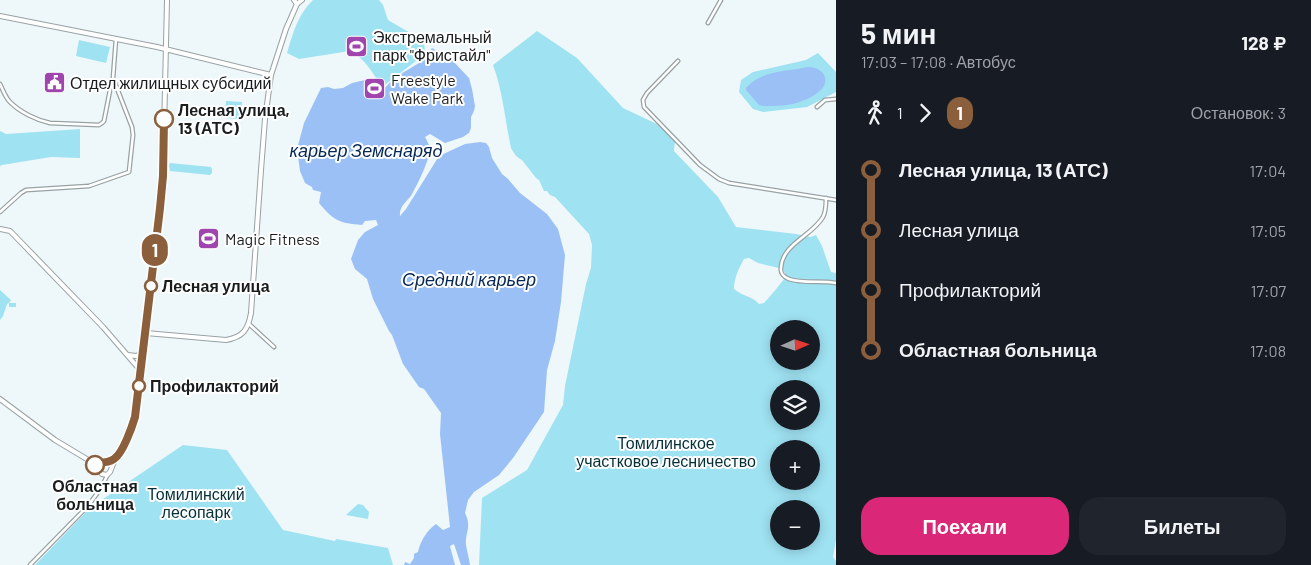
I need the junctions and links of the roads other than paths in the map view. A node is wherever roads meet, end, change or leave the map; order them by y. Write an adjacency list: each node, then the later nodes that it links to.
1 (167, 0): 9 (street)
2 (294, 0): 5 (street)
3 (302, 0): 5 (street)
4 (721, 0): 7 (street)
5 (298, 4): 11 (street)
6 (0, 16): 8 (street)
7 (708, 23)
8 (116, 39): 9 (street); 12 (street)
9 (166, 50): 11 (street); 22 (street)
10 (678, 61): 16 (street)
11 (271, 76): 21 (street)
12 (113, 78): 13 (street); 18 (street)
13 (0, 84)
14 (836, 99): 15 (street)
15 (817, 107)
16 (826, 198): 17 (street); 20 (street)
17 (836, 200)
18 (0, 212)
19 (0, 230): 25 (street)
20 (836, 283)
21 (249, 324): 22 (street); 23 (street)
22 (146, 333): 24 (street)
23 (274, 347)
24 (143, 353): 25 (street); 26 (street)
25 (128, 355): 26 (street)
26 (141, 371): 28 (street)
27 (0, 399): 29 (street)
28 (117, 457): 30 (street); 31 (street)
29 (91, 462): 30 (street); 32 (street)
30 (104, 462): 31 (street); 32 (street)
31 (112, 468): 34 (street)
32 (99, 469): 33 (street)
33 (102, 474): 34 (street); 35 (street)
34 (108, 474): 35 (street)
35 (104, 482): 36 (street)
36 (30, 565)

